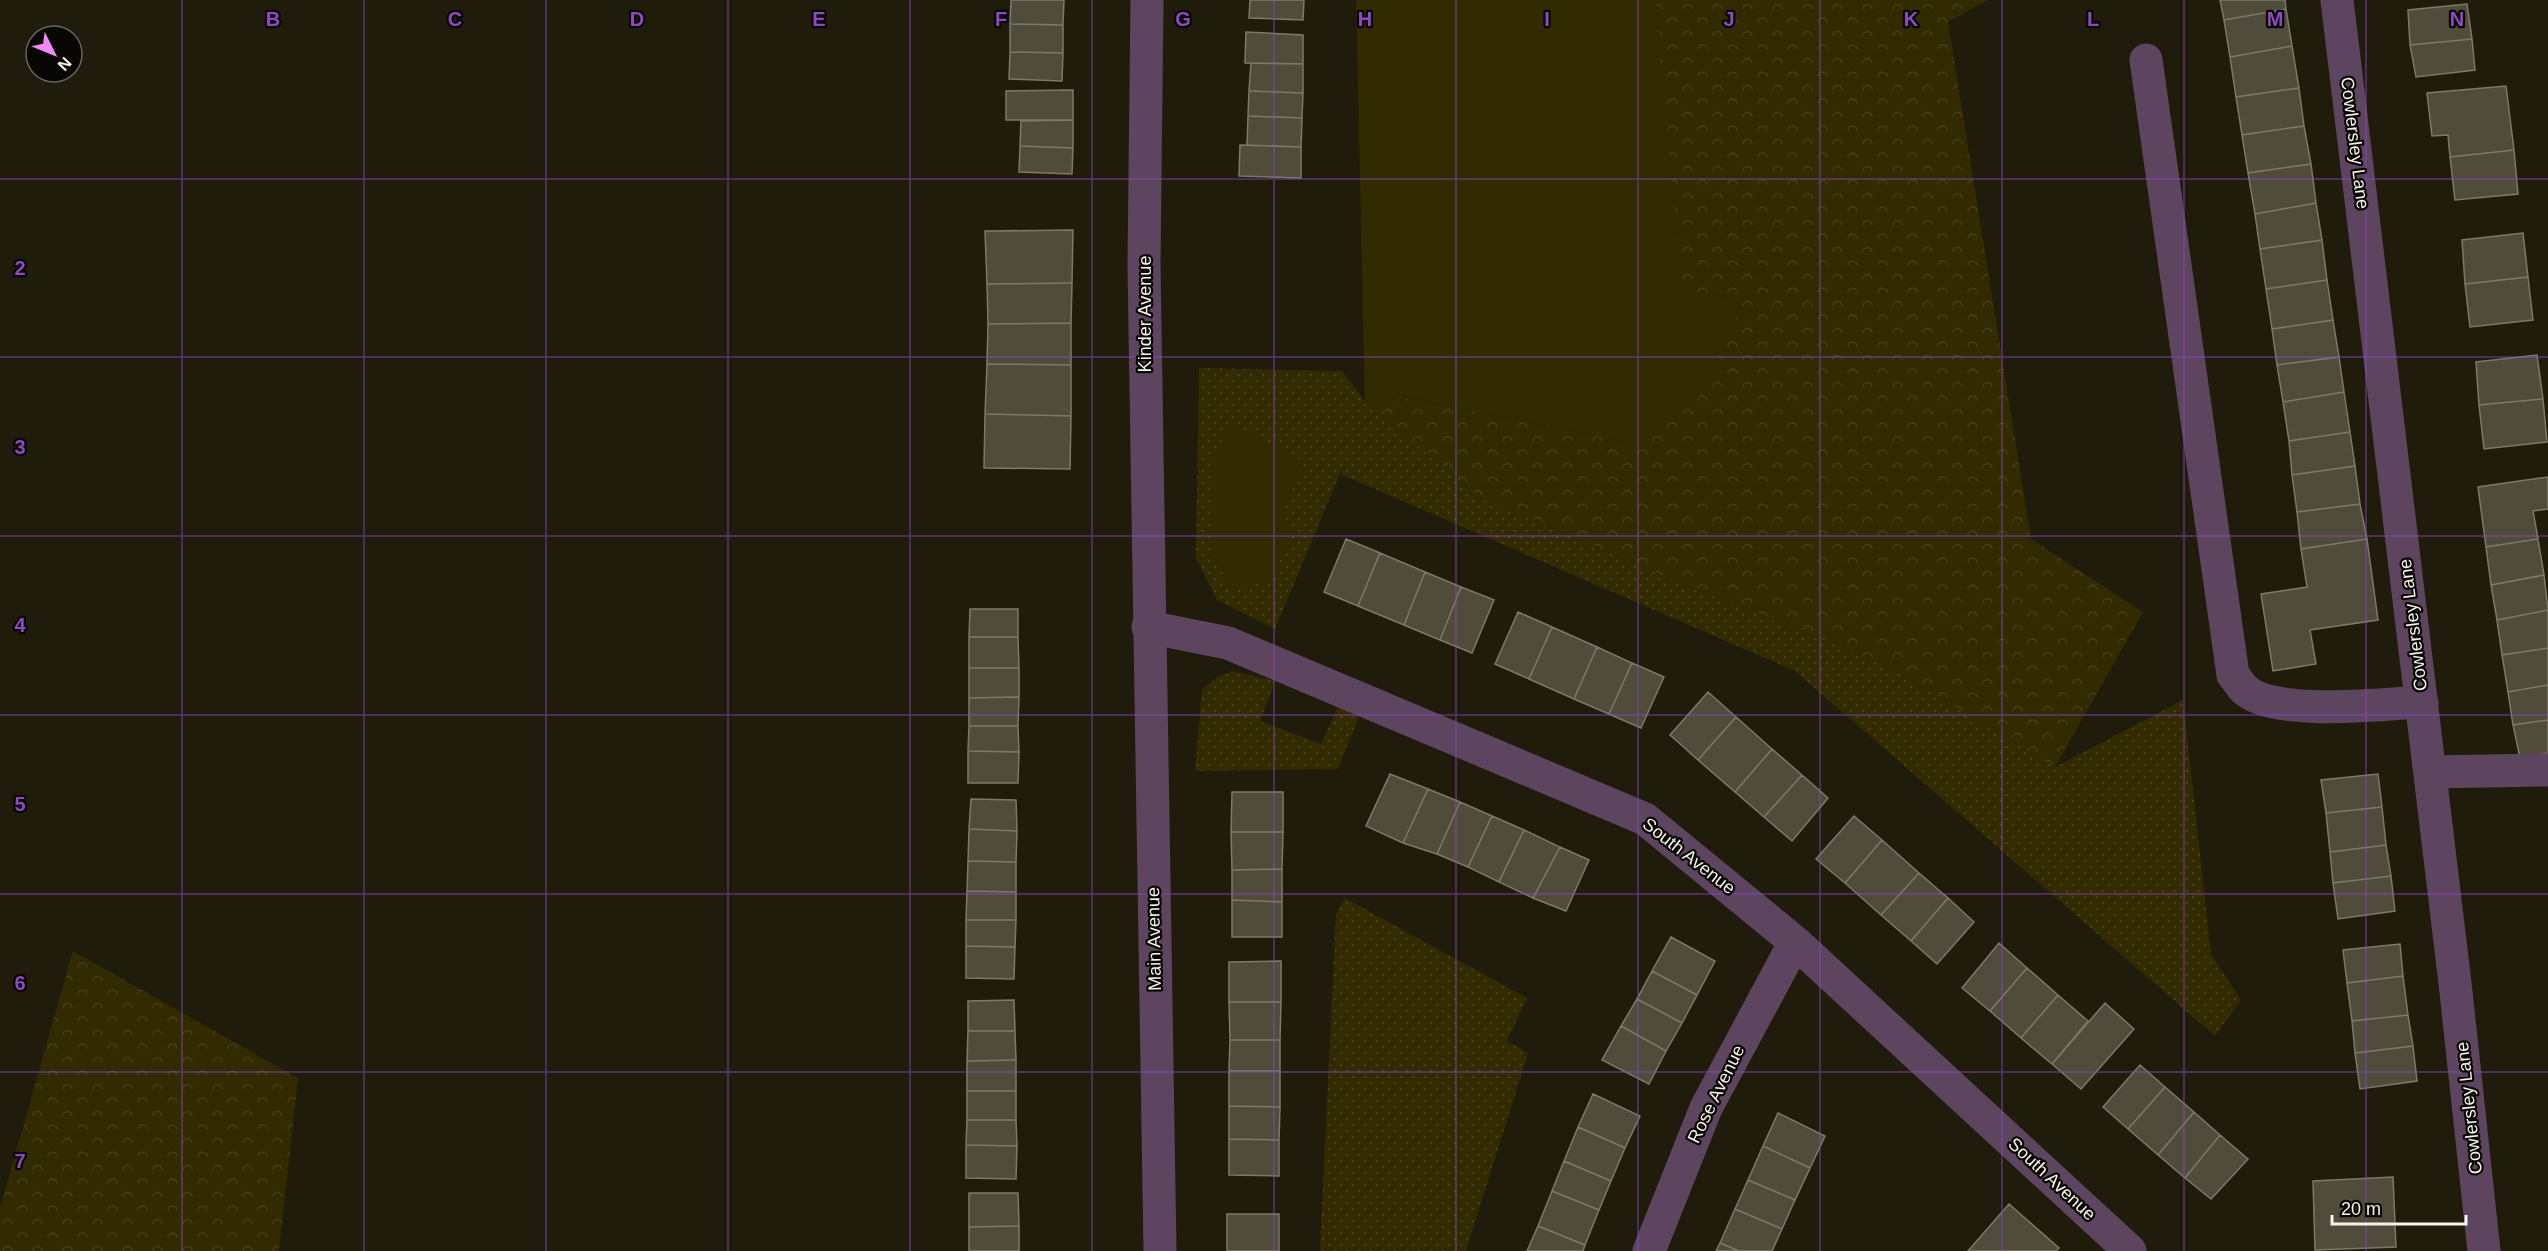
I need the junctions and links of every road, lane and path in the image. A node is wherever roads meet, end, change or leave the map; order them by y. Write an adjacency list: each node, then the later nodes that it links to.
1 (1147, 0): 4 (street, Kinder Avenue)
2 (2337, 0): 5 (street, Cowlersley Lane)
3 (2146, 60): 5 (street)
4 (1148, 627): 8 (street, South Avenue); 9 (street, Main Avenue)
5 (2422, 702): 7 (street, Cowlersley Lane)
6 (2548, 770): 7 (street)
7 (2430, 772): 12 (street, Cowlersley Lane)
8 (1795, 942): 10 (street, Rose Avenue); 11 (street, South Avenue)
9 (1160, 1251)
10 (1649, 1251)
11 (2130, 1251)
12 (2484, 1251)

